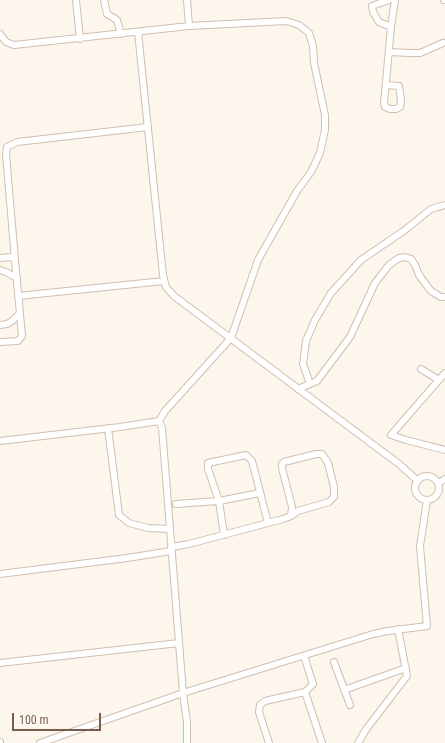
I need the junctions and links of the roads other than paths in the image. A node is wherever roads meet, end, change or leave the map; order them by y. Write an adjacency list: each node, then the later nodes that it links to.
1 (76, 0): 11 (street)
2 (104, 0): 10 (street)
3 (187, 0): 6 (street)
4 (389, 0): 7 (street)
5 (395, 0): 7 (street)
6 (189, 26): 8 (street); 26 (street)
7 (391, 27): 13 (street)
8 (138, 32): 10 (street); 15 (street)
9 (0, 34): 11 (street)
10 (121, 34): 11 (street)
11 (80, 39)
12 (443, 43): 13 (street)
13 (389, 52): 14 (street)
14 (386, 85)
15 (148, 127): 18 (street); 21 (street)
16 (445, 205): 31 (street)
17 (0, 258): 18 (street)
18 (15, 260): 20 (street)
19 (0, 270): 20 (street)
20 (17, 278): 22 (street)
21 (164, 281): 22 (street); 26 (street)
22 (18, 296): 24 (street)
23 (445, 297): 31 (street)
24 (20, 313): 25 (street); 27 (street)
25 (0, 325)
26 (231, 338): 32 (street); 33 (street)
27 (0, 342)
28 (421, 370): 30 (street)
29 (445, 373): 30 (street)
30 (439, 380): 36 (street)
31 (310, 384): 32 (street)
32 (298, 389): 38 (street)
33 (159, 420): 34 (street); 46 (street)
34 (108, 428): 35 (street); 46 (street)
35 (0, 441)
36 (445, 450)
37 (445, 479): 39 (street)
38 (418, 481): 39 (street); 41 (street)
39 (438, 483): 41 (street)
40 (260, 493): 42 (street); 42 (street); 45 (street)
41 (427, 500): 50 (street)
42 (219, 501): 43 (street); 47 (street)
43 (176, 504)
44 (291, 516): 44 (street); 45 (street)
45 (268, 524): 47 (street)
46 (170, 530): 48 (street)
47 (224, 535): 48 (street)
48 (171, 549): 49 (street); 51 (street)
49 (0, 574)
50 (398, 629): 52 (street); 55 (street)
51 (179, 643): 54 (street); 58 (street)
52 (304, 656): 57 (street); 58 (street)
53 (334, 662): 56 (street)
54 (0, 663)
55 (406, 668): 56 (street); 64 (street)
56 (344, 690): 59 (street)
57 (305, 692): 62 (street); 63 (street)
58 (183, 693): 60 (street); 61 (street)
59 (350, 705)
60 (40, 743)
61 (187, 743)
62 (269, 743)
63 (322, 743)
64 (358, 743)

